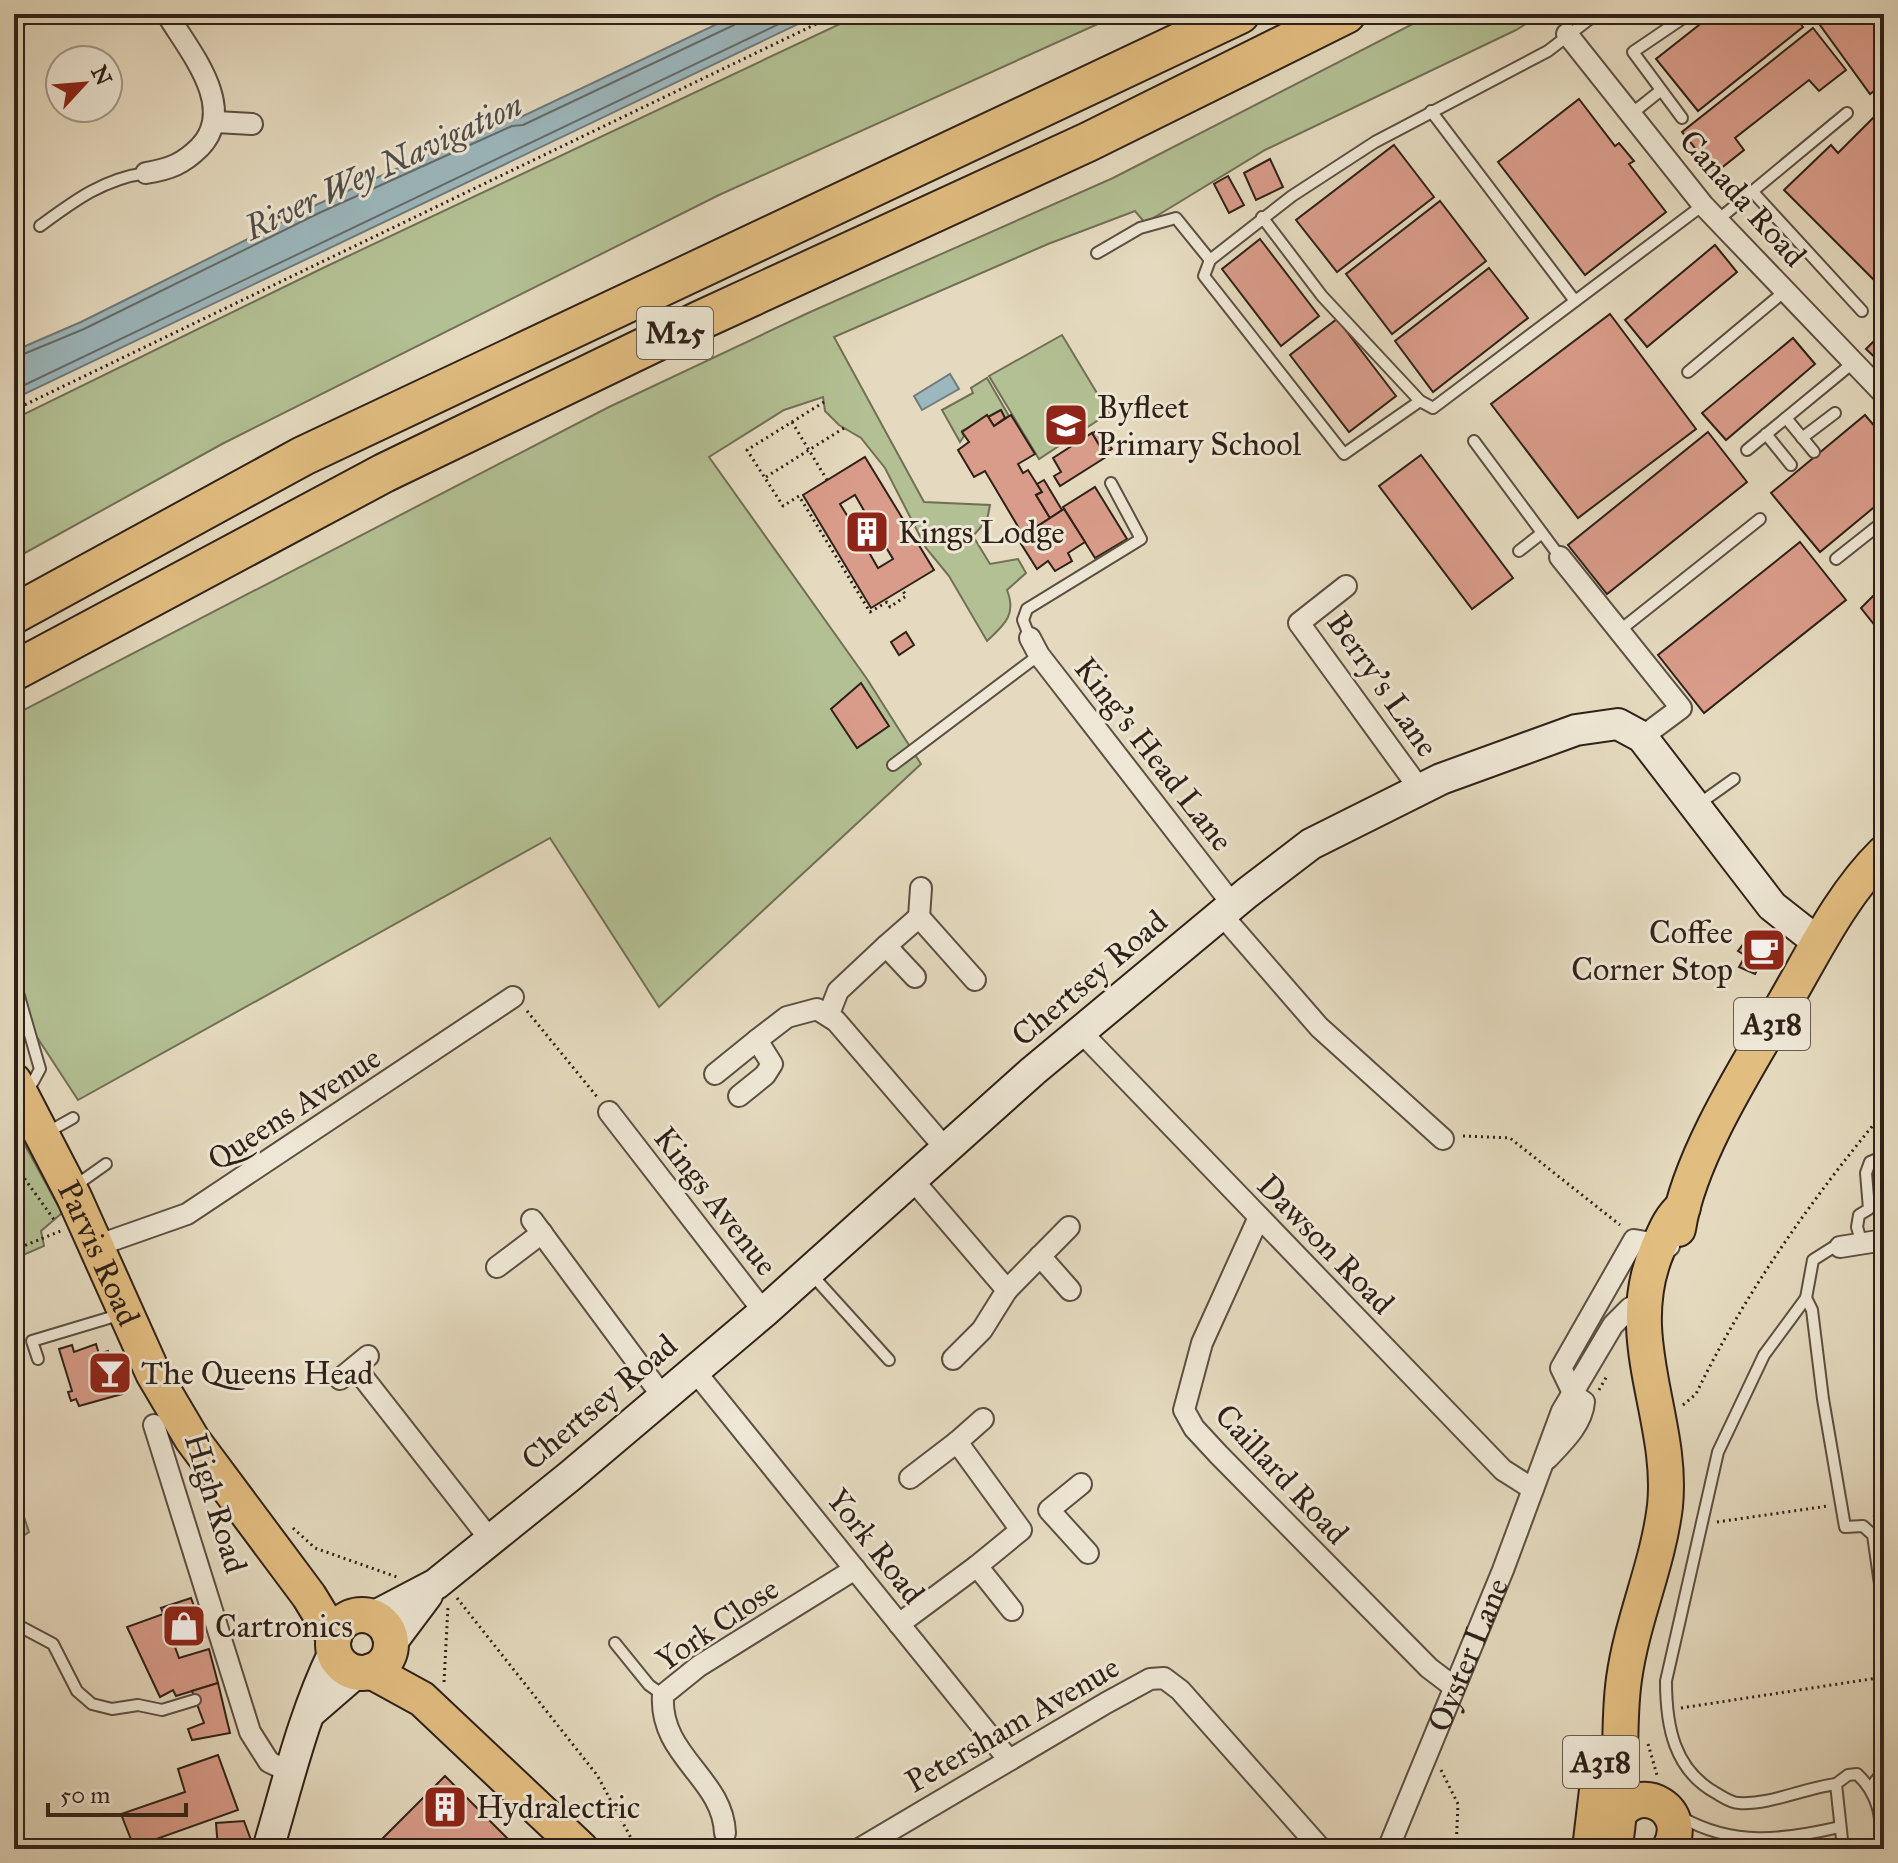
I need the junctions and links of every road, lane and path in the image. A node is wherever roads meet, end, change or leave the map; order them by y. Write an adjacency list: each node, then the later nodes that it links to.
1 (22, 14): 8 (street)
2 (167, 14): 15 (street)
3 (837, 14): 32 (path)
4 (1240, 14): 55 (highway, M25)
5 (1346, 14): 58 (highway, M25)
6 (1596, 14): 9 (lane)
7 (1689, 14): 10 (lane)
8 (14, 18)
9 (1567, 34): 11 (lane); 13 (street, Canada Road)
10 (1660, 91): 13 (lane); 14 (lane)
11 (1431, 111): 20 (lane); 25 (lane)
12 (1847, 113): 18 (lane)
13 (1630, 115): 19 (street, Canada Road)
14 (1682, 118)
15 (216, 122): 16 (street); 17 (street)
16 (252, 124)
17 (146, 173): 21 (lane)
18 (1752, 191): 19 (lane); 26 (lane)
19 (1711, 212): 24 (street, Canada Road); 25 (lane)
20 (1262, 217): 23 (lane); 30 (lane)
21 (40, 226)
22 (1097, 253): 23 (lane)
23 (1210, 260): 30 (lane)
24 (1785, 291): 27 (street, Canada Road); 28 (lane)
25 (1575, 301): 30 (lane)
26 (1862, 311)
27 (1854, 362): 29 (street, Canada Road); 34 (lane)
28 (1688, 372)
29 (1884, 394)
30 (1420, 401)
31 (824, 402): 35 (path)
32 (14, 410)
33 (1835, 413): 38 (lane)
34 (1786, 418): 37 (lane); 38 (lane)
35 (792, 422): 40 (path); 44 (path)
36 (844, 428): 40 (path)
37 (1766, 434): 41 (lane); 43 (lane)
38 (1802, 438): 42 (lane)
39 (1474, 441): 49 (lane)
40 (808, 450): 44 (path); 45 (path)
41 (1747, 450)
42 (1814, 452)
43 (1791, 465)
44 (765, 477): 54 (path)
45 (827, 480)
46 (1111, 483): 57 (lane)
47 (1760, 519): 56 (lane)
48 (1884, 521): 52 (lane)
49 (1542, 533): 50 (lane); 51 (lane)
50 (1519, 551)
51 (1560, 557): 56 (street)
52 (1836, 559)
53 (1346, 586): 62 (street, Berry's Lane)
54 (902, 589)
55 (14, 614)
56 (1619, 631): 59 (street)
57 (1034, 646): 60 (lane); 66 (street, King's Head Lane)
58 (14, 671)
59 (1642, 737): 62 (street, Chertsey Road); 63 (street)
60 (893, 765)
61 (1734, 779): 63 (lane)
62 (1419, 788): 66 (street, Chertsey Road)
63 (1696, 806): 68 (street)
64 (1884, 853): 68 (main road, A318)
65 (921, 888): 67 (street)
66 (1227, 909): 75 (street, Chertsey Road); 84 (street, King's Head Lane)
67 (919, 917): 69 (street); 72 (street)
68 (1819, 943): 97 (main road, A318)
69 (886, 946): 70 (street); 74 (street)
70 (915, 977)
71 (14, 979): 78 (lane)
72 (975, 980)
73 (513, 997): 82 (path); 93 (street, Queens Avenue)
74 (829, 1014): 76 (street); 85 (street)
75 (1081, 1032): 85 (street, Chertsey Road); 91 (street, Dawson Road)
76 (757, 1040): 77 (street); 79 (street)
77 (715, 1074)
78 (16, 1086): 83 (main road, Parvis Road)
79 (739, 1096)
80 (1884, 1112): 115 (path)
81 (73, 1118): 83 (lane)
82 (622, 1118): 106 (street, Kings Avenue)
83 (43, 1135): 90 (main road, Parvis Road)
84 (1443, 1139): 97 (path)
85 (945, 1148): 89 (street, Chertsey Road)
86 (1884, 1156): 94 (lane)
87 (14, 1164): 93 (path)
88 (106, 1164): 90 (lane)
89 (912, 1179): 100 (street, Chertsey Road); 101 (street)
90 (69, 1189): 93 (main road, Parvis Road)
91 (1259, 1217): 121 (street, Dawson Road); 141 (street, Caillard Road)
92 (1069, 1227): 98 (street)
93 (81, 1232): 96 (path); 107 (main road, Parvis Road)
94 (1876, 1242): 95 (street); 103 (lane)
95 (1840, 1247): 104 (lane)
96 (14, 1250)
97 (1662, 1252): 105 (main road, A318); 113 (street); 115 (main road, A318)
98 (1040, 1256): 101 (street); 102 (street)
99 (497, 1267): 114 (street)
100 (808, 1270): 106 (street, Chertsey Road); 110 (lane)
101 (1007, 1290): 109 (street)
102 (1070, 1290)
103 (1884, 1295)
104 (1806, 1298): 122 (lane); 126 (lane)
105 (1644, 1303): 113 (street, Oyster Lane); 115 (main road, A318)
106 (764, 1312): 112 (street, Chertsey Road)
107 (124, 1314): 108 (lane); 139 (main road, Parvis Road)
108 (38, 1359)
109 (953, 1359)
110 (889, 1360)
111 (355, 1368): 128 (street)
112 (694, 1370): 114 (street, Chertsey Road); 131 (street, York Road)
113 (1574, 1395): 121 (street, Oyster Lane)
114 (663, 1397): 128 (street, Chertsey Road)
115 (1668, 1414): 143 (main road, A318)
116 (983, 1419): 118 (street)
117 (154, 1425): 150 (street, High Road)
118 (957, 1442): 119 (street); 127 (street)
119 (910, 1478)
120 (1081, 1484): 123 (street)
121 (1533, 1489): 141 (street, Oyster Lane)
122 (1842, 1504): 124 (path); 126 (path); 135 (lane)
123 (1049, 1510): 127 (street); 129 (street)
124 (1884, 1517)
125 (282, 1518): 132 (path)
126 (1701, 1519): 146 (lane)
127 (1021, 1530): 130 (street)
128 (489, 1538): 133 (street, Chertsey Road)
129 (1088, 1553)
130 (977, 1566): 134 (street); 136 (street)
131 (855, 1569): 136 (street, York Road); 142 (street, York Close)
132 (402, 1579)
133 (445, 1592): 139 (street, Chertsey Road); 144 (path); 159 (path)
134 (1012, 1610)
135 (1884, 1612)
136 (899, 1624): 148 (street, York Road)
137 (14, 1628): 145 (lane)
138 (615, 1643): 142 (lane)
139 (362, 1645): 144 (main road, Parvis Road); 150 (street)
140 (1884, 1677): 146 (path)
141 (1454, 1687): 147 (street, Oyster Lane)
142 (663, 1695): 155 (street, York Close)
143 (1623, 1695): 153 (main road, A318); 156 (main road, A318)
144 (433, 1697): 158 (main road, Parvis Road)
145 (195, 1700)
146 (1666, 1711): 151 (lane)
147 (1430, 1748): 162 (street, Oyster Lane); 163 (path)
148 (1009, 1760): 160 (street, Petersham Avenue); 161 (street, Petersham Avenue)
149 (1884, 1770): 152 (lane)
150 (288, 1771): 157 (street)
151 (1836, 1784): 152 (lane); 154 (lane)
152 (1871, 1787): 166 (lane)
153 (1659, 1804): 154 (lane); 156 (main road, A318); 164 (main road, A318)
154 (1840, 1827): 165 (lane)
155 (725, 1833)
156 (1612, 1841)
157 (268, 1849)
158 (581, 1849)
159 (637, 1849)
160 (859, 1849)
161 (1321, 1849)
162 (1388, 1849)
163 (1456, 1849)
164 (1669, 1849)
165 (1843, 1849)
166 (1883, 1849)

